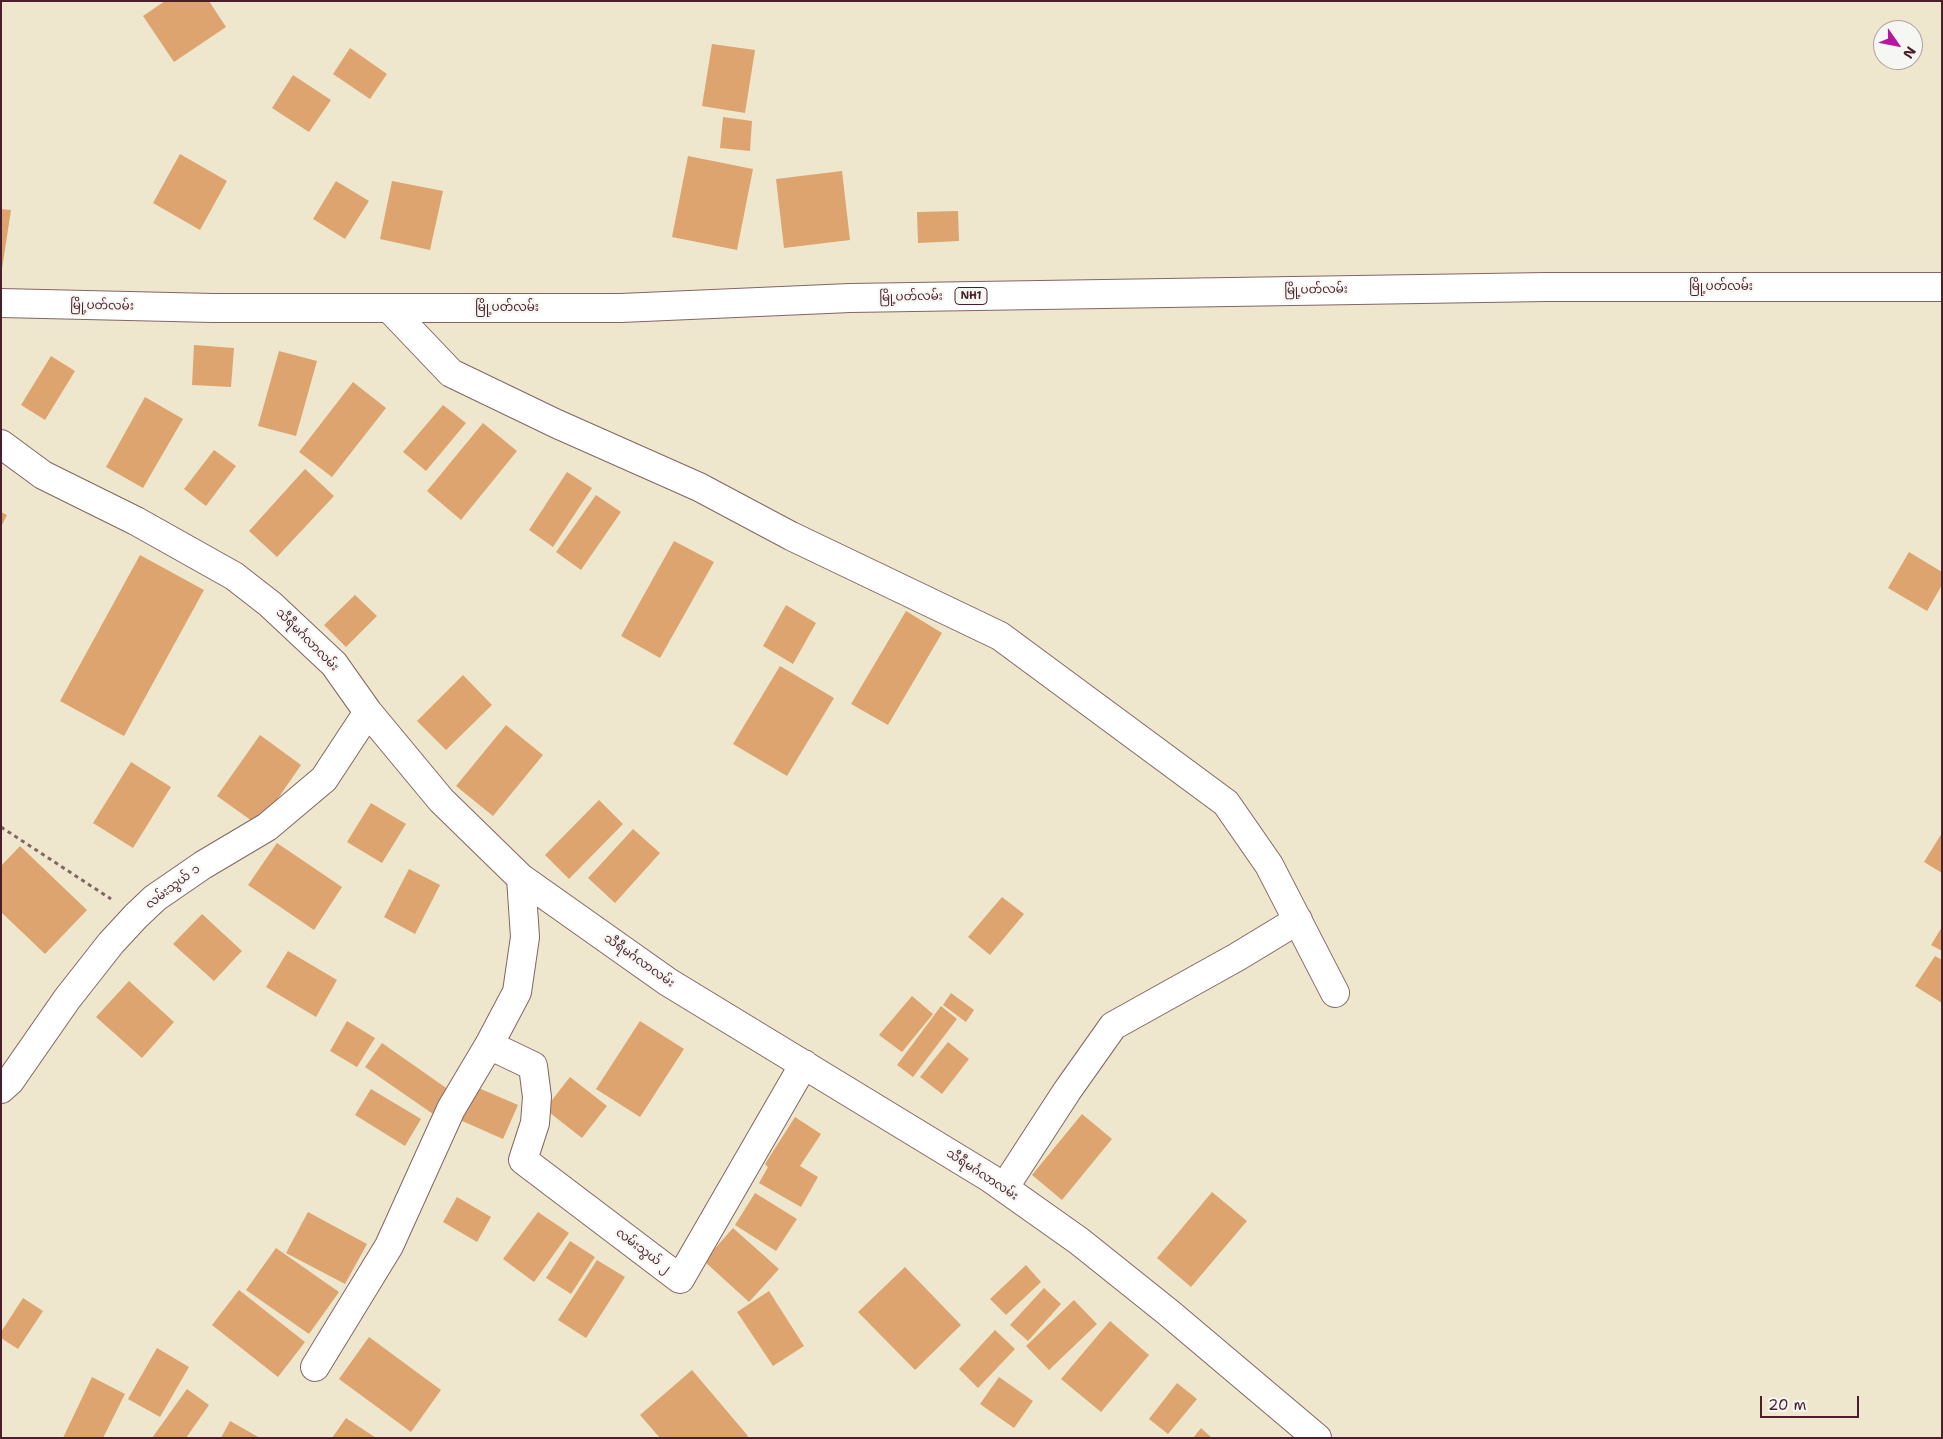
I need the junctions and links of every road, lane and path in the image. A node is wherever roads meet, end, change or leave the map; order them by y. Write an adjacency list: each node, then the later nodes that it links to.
1 (1942, 287): 3 (main road, မြို့ပတ်လမ်း / NH1)
2 (1, 303): 3 (main road, မြို့ပတ်လမ်း / NH1)
3 (389, 308): 9 (main road)
4 (1, 444): 5 (main road, သီရီမင်္ဂလာလမ်း)
5 (368, 712): 7 (main road, သီရီမင်္ဂလာလမ်း); 8 (main road, လမ်းသွယ် ၁)
6 (1, 827): 8 (path)
7 (521, 878): 11 (main road); 12 (main road, သီရီမင်္ဂလာလမ်း)
8 (136, 916): 13 (main road, လမ်းသွယ် ၁)
9 (1298, 920): 10 (main road); 14 (main road)
10 (1335, 993)
11 (489, 1045): 12 (main road, လမ်းသွယ် ၂); 15 (main road)
12 (804, 1064): 14 (main road, သီရီမင်္ဂလာလမ်း)
13 (1, 1089)
14 (1004, 1188): 16 (main road, သီရီမင်္ဂလာလမ်း)
15 (316, 1367)
16 (1317, 1438)

